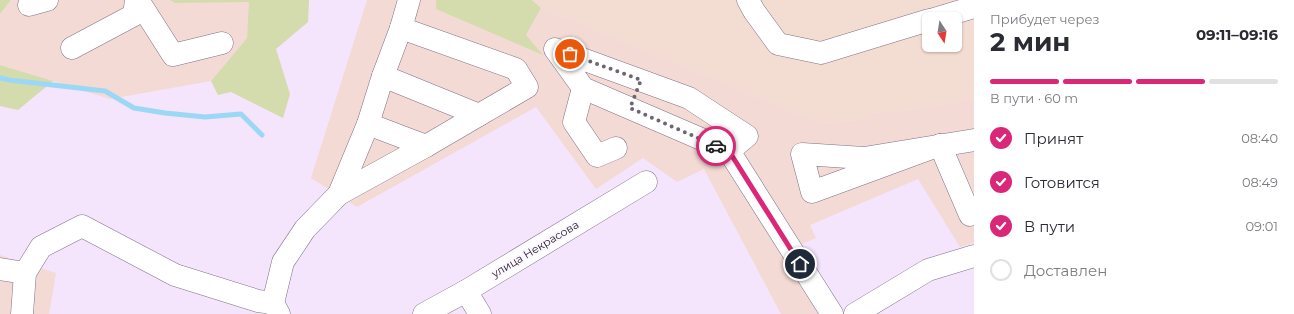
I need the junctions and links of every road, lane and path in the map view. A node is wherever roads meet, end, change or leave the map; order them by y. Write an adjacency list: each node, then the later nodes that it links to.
1 (137, 0): 8 (street); 9 (street)
2 (409, 0): 7 (street)
3 (748, 0): 6 (street)
4 (974, 7): 5 (street)
5 (957, 12)
6 (922, 22)
7 (402, 28): 10 (street); 15 (street)
8 (222, 43)
9 (72, 48)
10 (383, 76): 15 (street); 16 (street)
11 (641, 80): 12 (street); 13 (street); 14 (street)
12 (583, 88): 14 (street); 21 (street)
13 (689, 98): 17 (street); 22 (street)
14 (630, 108): 17 (street)
15 (479, 115): 20 (street)
16 (368, 124): 20 (street); 24 (street)
17 (674, 128): 22 (street)
18 (974, 140): 19 (street)
19 (940, 145): 19 (street); 25 (street)
20 (426, 146): 24 (street)
21 (616, 148)
22 (729, 151): 35 (street)
23 (646, 182): 29 (street, улица Некрасова)
24 (339, 194): 31 (street)
25 (974, 213)
26 (974, 256): 36 (street)
27 (0, 269): 28 (street)
28 (25, 273): 30 (street); 32 (street)
29 (466, 291): 33 (street, улица Некрасова); 34 (street)
30 (249, 306): 31 (street)
31 (276, 308)
32 (22, 314)
33 (424, 314)
34 (480, 314)
35 (832, 314)
36 (855, 314)

